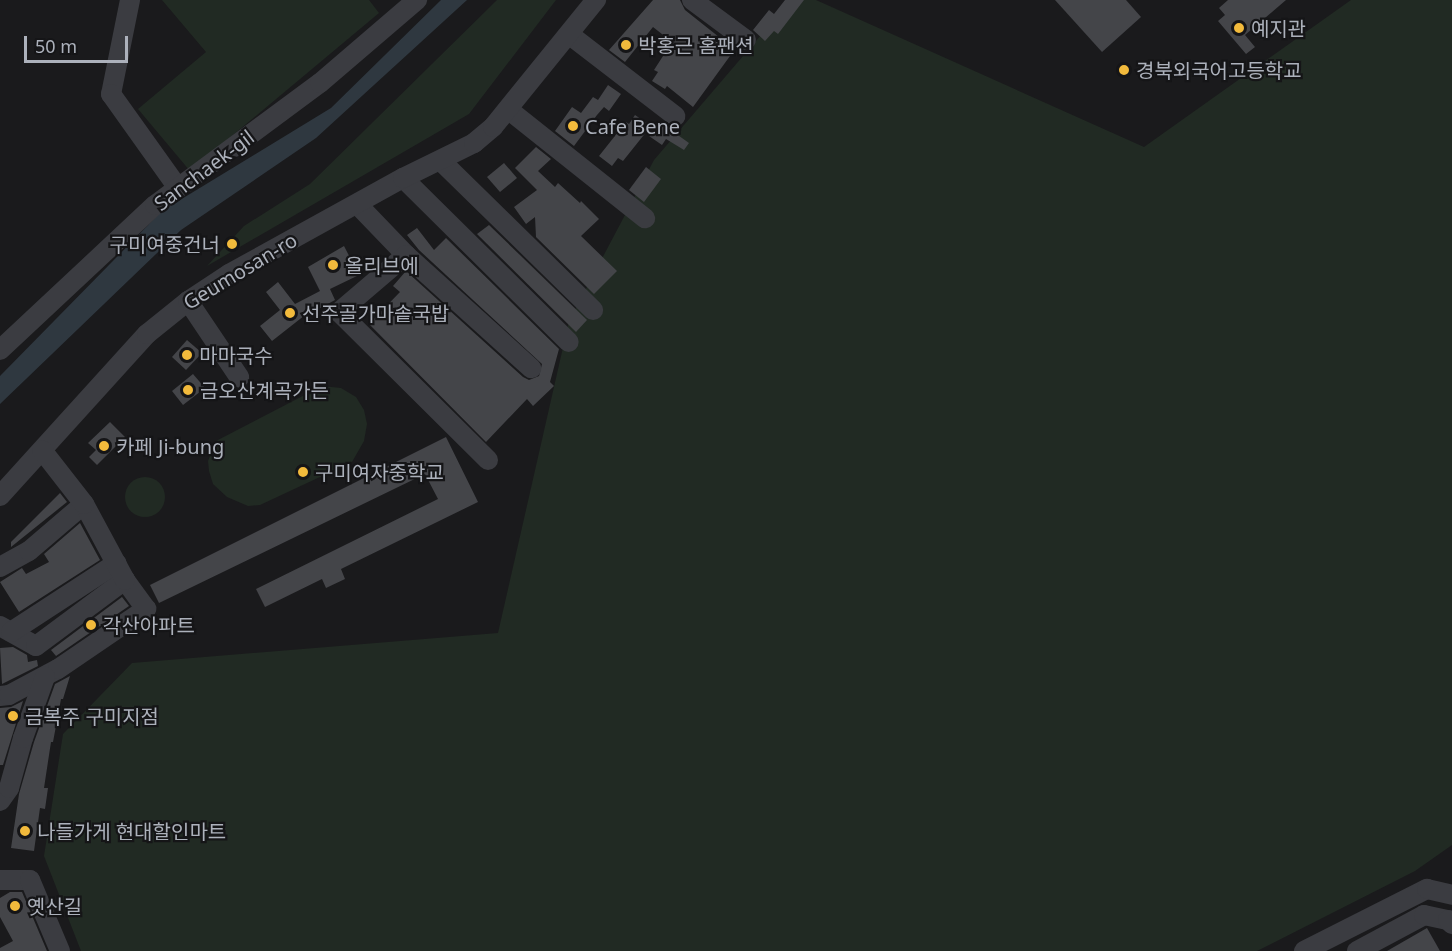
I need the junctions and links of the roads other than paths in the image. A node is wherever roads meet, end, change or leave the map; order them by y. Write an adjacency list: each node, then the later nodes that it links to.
1 (130, 0): 11 (street)
2 (417, 0): 11 (street, Sanchaek-gil)
3 (596, 0): 5 (street, Geumosan-ro)
4 (692, 0): 6 (street)
5 (570, 35): 7 (street, Geumosan-ro); 8 (street)
6 (746, 40)
7 (510, 110): 9 (street, Geumosan-ro); 13 (street)
8 (675, 116)
9 (441, 161): 10 (street, Geumosan-ro); 16 (street)
10 (403, 178): 12 (street, Geumosan-ro); 17 (street)
11 (178, 188): 18 (street, Sanchaek-gil)
12 (357, 204): 14 (street); 15 (street, Geumosan-ro)
13 (645, 218)
14 (406, 255): 19 (street); 22 (street)
15 (188, 301): 20 (street); 21 (street, Geumosan-ro)
16 (593, 310)
17 (569, 342)
18 (0, 351)
19 (531, 368)
20 (239, 377)
21 (42, 450): 23 (street, Geumosan-ro); 24 (street)
22 (488, 460)
23 (0, 496)
24 (84, 504): 25 (street); 26 (street)
25 (0, 567)
26 (121, 572): 27 (street); 28 (street)
27 (5, 629)
28 (45, 677): 29 (street); 30 (street)
29 (0, 696)
30 (0, 801)
31 (0, 880): 34 (street)
32 (1452, 895): 35 (street)
33 (1452, 924): 36 (street)
34 (60, 951)
35 (1304, 951)
36 (1357, 951)

